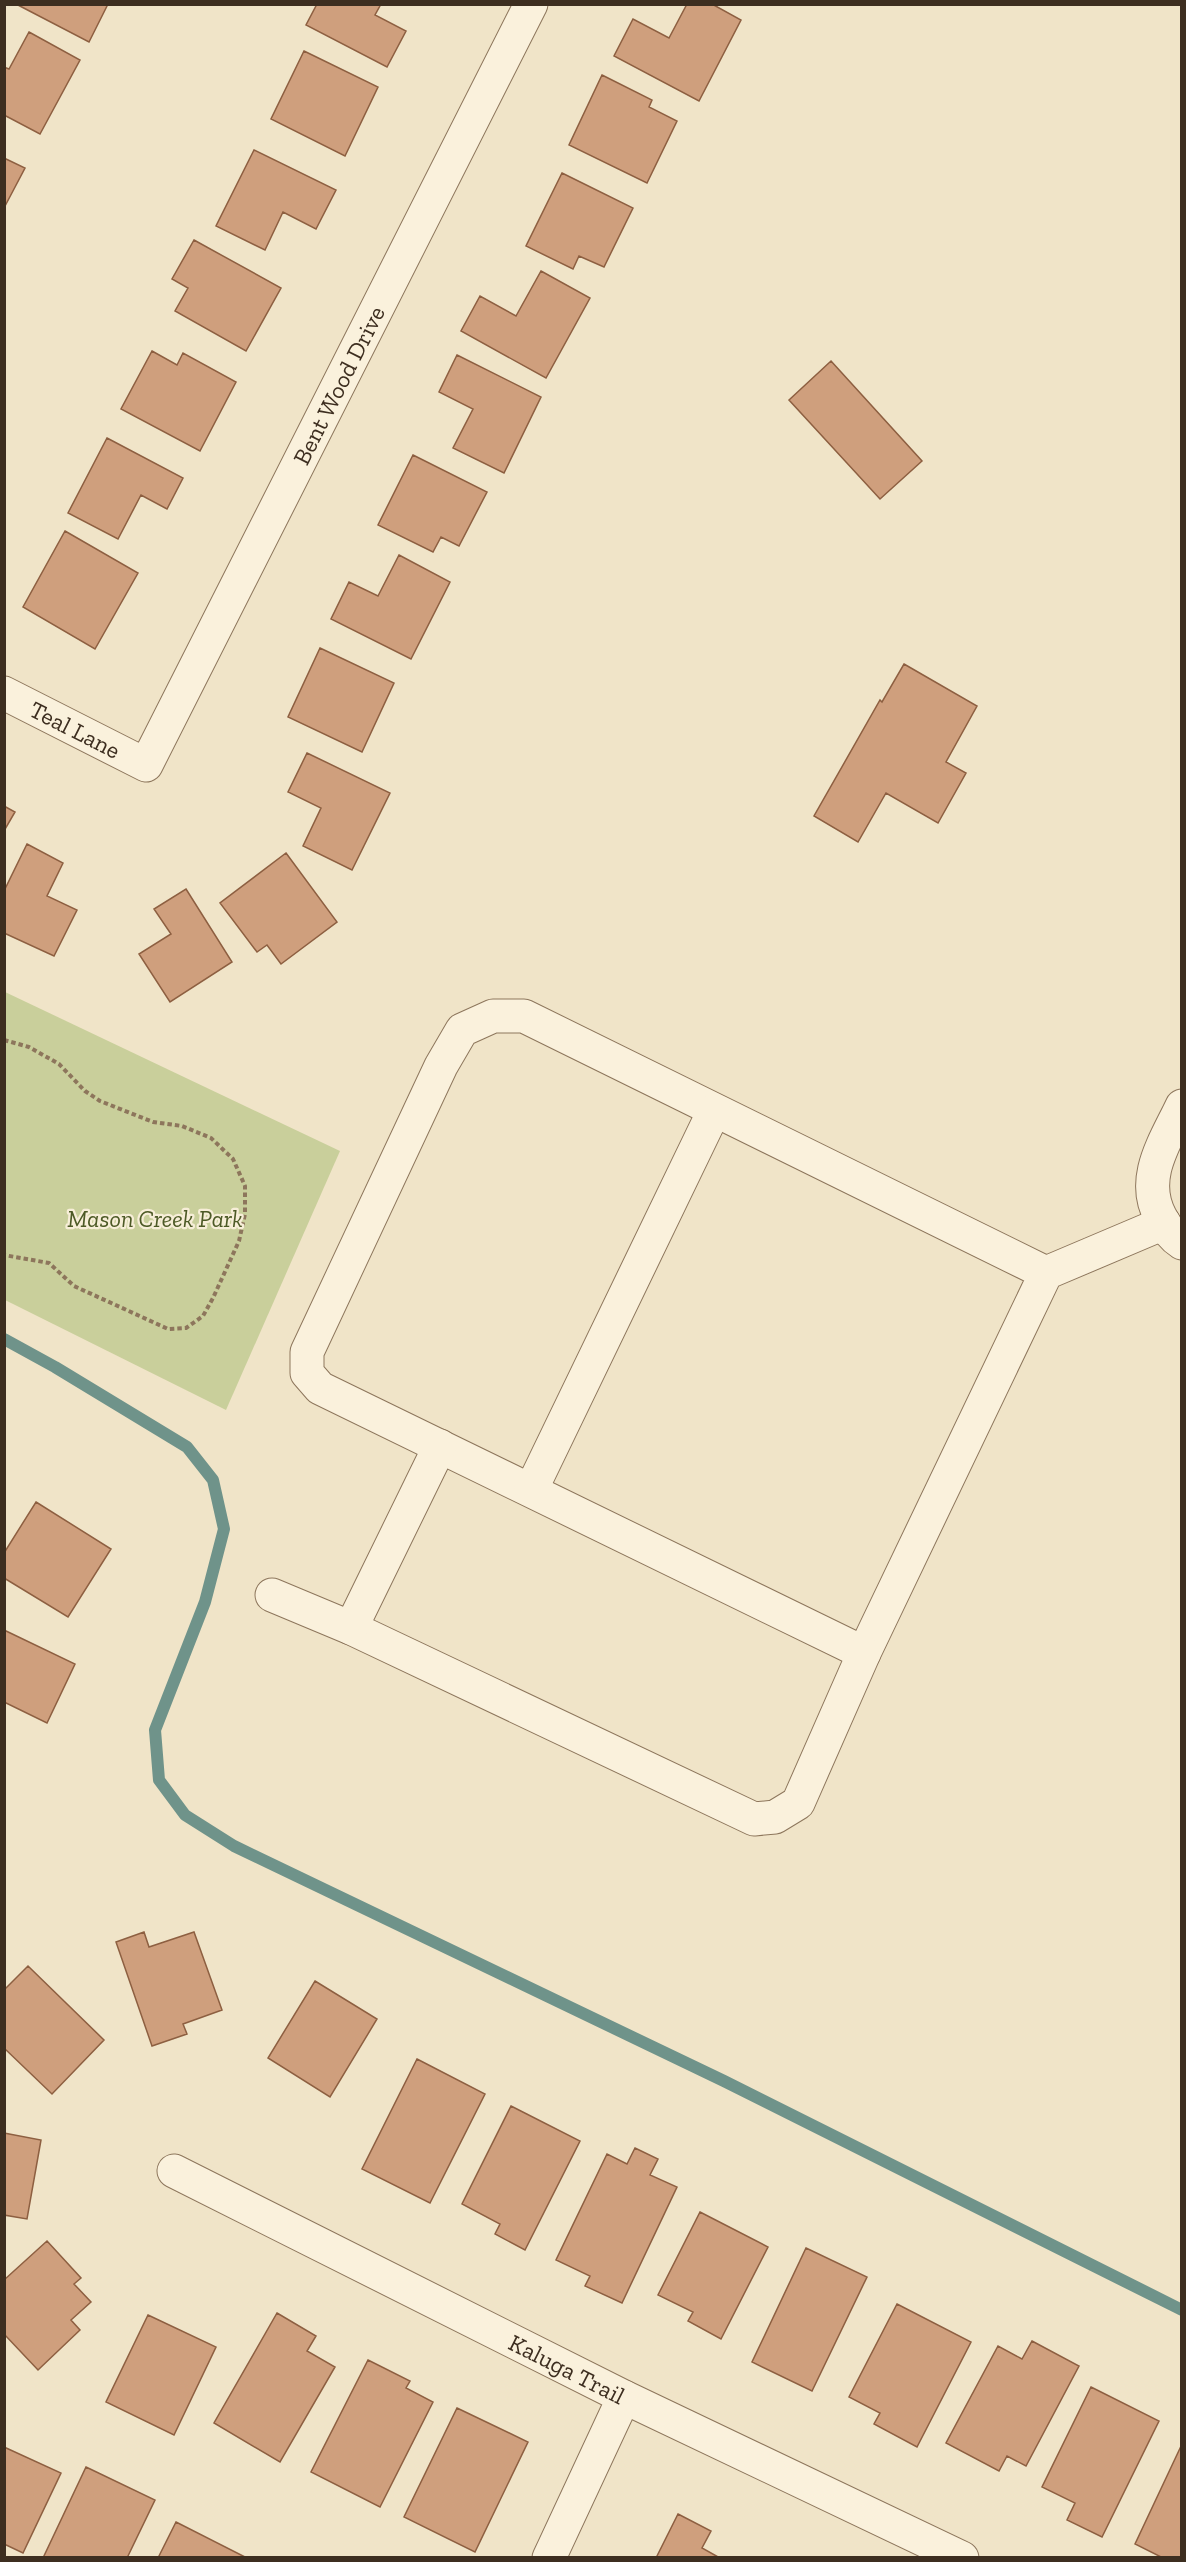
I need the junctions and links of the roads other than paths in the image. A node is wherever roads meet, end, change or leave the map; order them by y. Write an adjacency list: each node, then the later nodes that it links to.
1 (531, 4): 3 (street, Bent Wood Drive)
2 (4, 693): 3 (street, Teal Lane)
3 (146, 765)
4 (1182, 1106): 6 (street)
5 (714, 1111): 7 (street); 8 (street); 9 (street)
6 (1167, 1225): 7 (street)
7 (1046, 1273): 12 (street)
8 (440, 1446): 9 (street); 11 (street)
9 (531, 1490): 12 (street)
10 (272, 1595): 11 (street)
11 (351, 1628): 12 (street)
12 (864, 1653)
13 (174, 2171): 14 (street, Kaluga Trail)
14 (624, 2397): 15 (street); 16 (street, Kaluga Trail)
15 (549, 2558)
16 (962, 2558)

